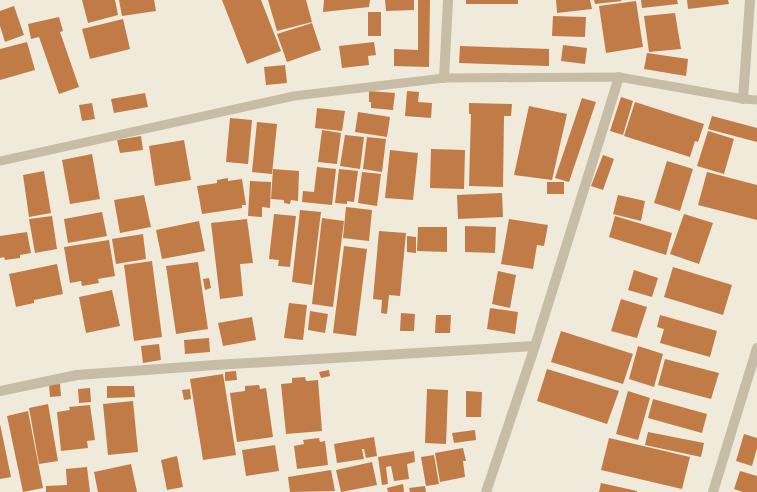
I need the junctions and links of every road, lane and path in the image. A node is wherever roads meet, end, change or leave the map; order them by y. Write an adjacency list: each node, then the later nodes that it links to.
1 (448, 0): 4 (street)
2 (750, 0): 5 (street)
3 (619, 77): 4 (lane); 5 (lane); 8 (street)
4 (444, 78): 7 (lane)
5 (743, 99): 6 (lane)
6 (757, 100)
7 (0, 161)
8 (535, 346): 10 (street); 11 (street)
9 (757, 348): 12 (street)
10 (0, 391)
11 (486, 492)
12 (713, 492)

